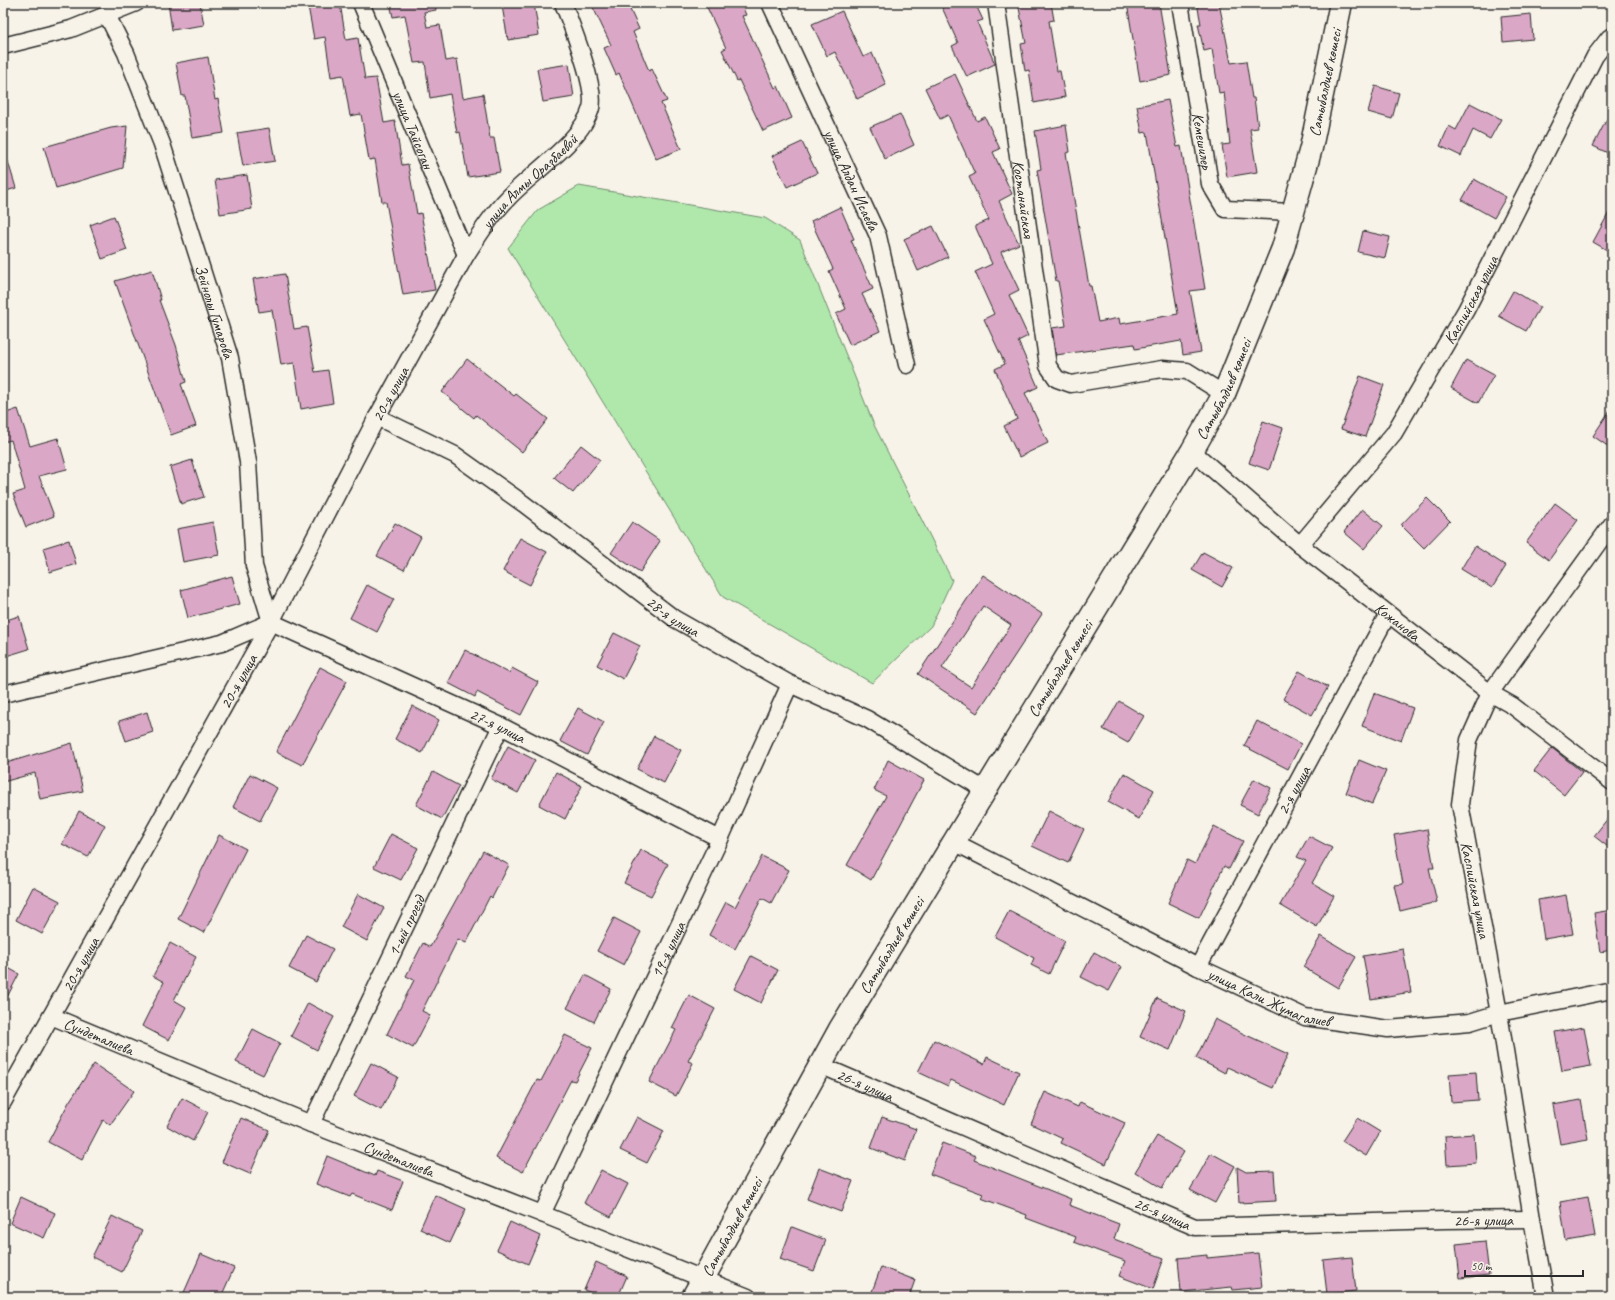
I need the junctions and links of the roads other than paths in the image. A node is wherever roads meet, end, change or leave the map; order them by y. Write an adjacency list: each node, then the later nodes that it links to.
1 (136, 3): 8 (street)
2 (362, 3): 12 (street, улица Тайсоган)
3 (562, 3): 12 (street, улица Алмы Оразбаевой)
4 (770, 3): 13 (street, улица Алдан Исаева)
5 (996, 3): 14 (street, Костанайская)
6 (1180, 3): 11 (street, Кемешилер)
7 (1341, 3): 11 (main road, Сатыбалдиев көшесі)
8 (107, 15): 10 (street); 20 (street, Зейнолы Гумарова)
9 (1612, 36): 18 (street, Каспийская улица)
10 (3, 46)
11 (1293, 212): 14 (main road, Сатыбалдиев көшесі)
12 (466, 256): 15 (street, 20-я улица)
13 (907, 365)
14 (1224, 394): 16 (main road, Сатыбалдиев көшесі)
15 (377, 417): 20 (street, 20-я улица); 21 (street, 28-я улица)
16 (1192, 451): 18 (street, Кожанова); 26 (main road, Сатыбалдиев көшесі)
17 (1612, 524): 22 (street, Каспийская улица)
18 (1300, 545): 19 (street, Кожанова)
19 (1388, 614): 22 (street, Кожанова); 29 (street, 2-я улица)
20 (271, 622): 23 (street); 24 (street, 27-я улица); 32 (street, 20-я улица)
21 (790, 684): 26 (street, 28-я улица); 27 (street, 19-я улица)
22 (1490, 692): 25 (street, Кожанова); 31 (street, Каспийская улица)
23 (3, 694)
24 (501, 726): 27 (street, 27-я улица); 35 (street, 1-ый проезд)
25 (1612, 782)
26 (985, 790): 28 (main road, Сатыбалдиев көшесі)
27 (720, 839): 36 (street, 19-я улица)
28 (954, 842): 29 (street, улица Кали Жумагалиев); 33 (main road, Сатыбалдиев көшесі)
29 (1198, 967): 31 (street, улица Кали Жумагалиев)
30 (1612, 990): 31 (street, улица Кали Жумагалиев)
31 (1499, 1013): 37 (street, Каспийская улица)
32 (50, 1016): 34 (street, 20-я улица); 35 (street, Сундеталиева)
33 (820, 1065): 37 (street, 26-я улица); 38 (main road, Сатыбалдиев көшесі)
34 (3, 1102)
35 (311, 1124): 36 (street, Сундеталиева)
36 (542, 1214): 38 (street, Сундеталиева)
37 (1532, 1220): 40 (street, Каспийская улица)
38 (697, 1288): 39 (street, Сундеталиева)
39 (748, 1297)
40 (1546, 1297)

